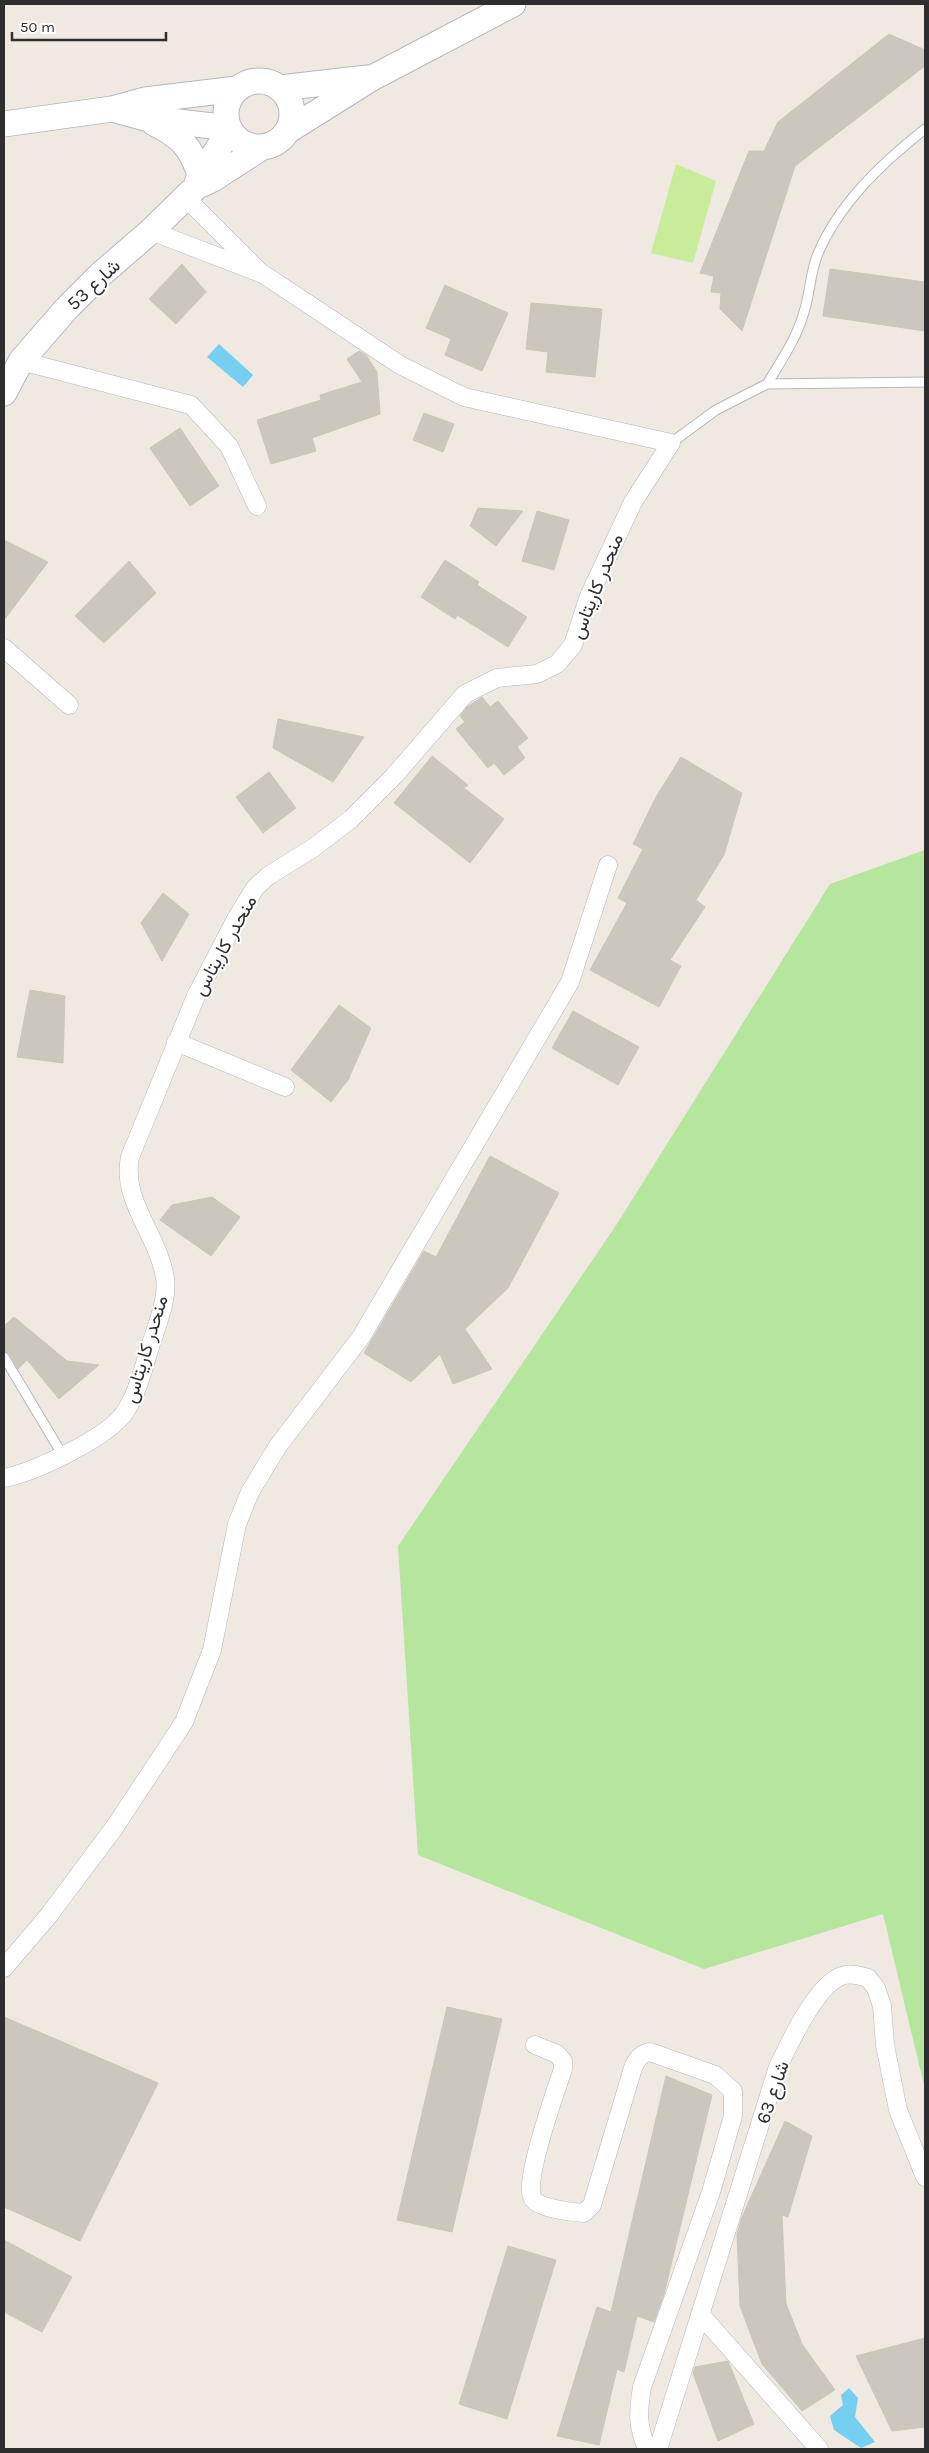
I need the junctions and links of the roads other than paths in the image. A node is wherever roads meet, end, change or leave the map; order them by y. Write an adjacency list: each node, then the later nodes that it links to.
1 (513, 4): 2 (street)
2 (372, 78): 3 (street); 10 (street)
3 (280, 88): 4 (street); 10 (street)
4 (237, 89): 5 (street); 9 (street)
5 (112, 109): 6 (street); 7 (street)
6 (145, 118): 9 (street); 12 (street)
7 (4, 124)
8 (925, 128): 17 (lane)
9 (229, 129): 11 (street); 12 (street)
10 (289, 130): 11 (street)
11 (261, 148): 12 (street)
12 (194, 186): 13 (street, شارع 53); 14 (street)
13 (150, 232): 14 (street); 15 (street, شارع 53)
14 (263, 274): 19 (street)
15 (21, 361): 18 (street, شارع 53); 20 (street)
16 (925, 382): 17 (lane)
17 (767, 384): 19 (lane)
18 (4, 393)
19 (672, 443): 24 (street, منحدر كاريتاس)
20 (257, 506)
21 (4, 648): 22 (street)
22 (69, 705)
23 (608, 864): 29 (street)
24 (176, 1042): 25 (street); 27 (street, منحدر كاريتاس)
25 (285, 1088)
26 (4, 1357): 27 (lane)
27 (62, 1454): 28 (street, منحدر كاريتاس)
28 (4, 1478)
29 (4, 1968)
30 (535, 2045): 33 (street)
31 (925, 2177): 32 (street, شارع 63)
32 (700, 2314): 34 (street, شارع 63); 35 (street)
33 (648, 2449)
34 (658, 2449)
35 (819, 2449)

